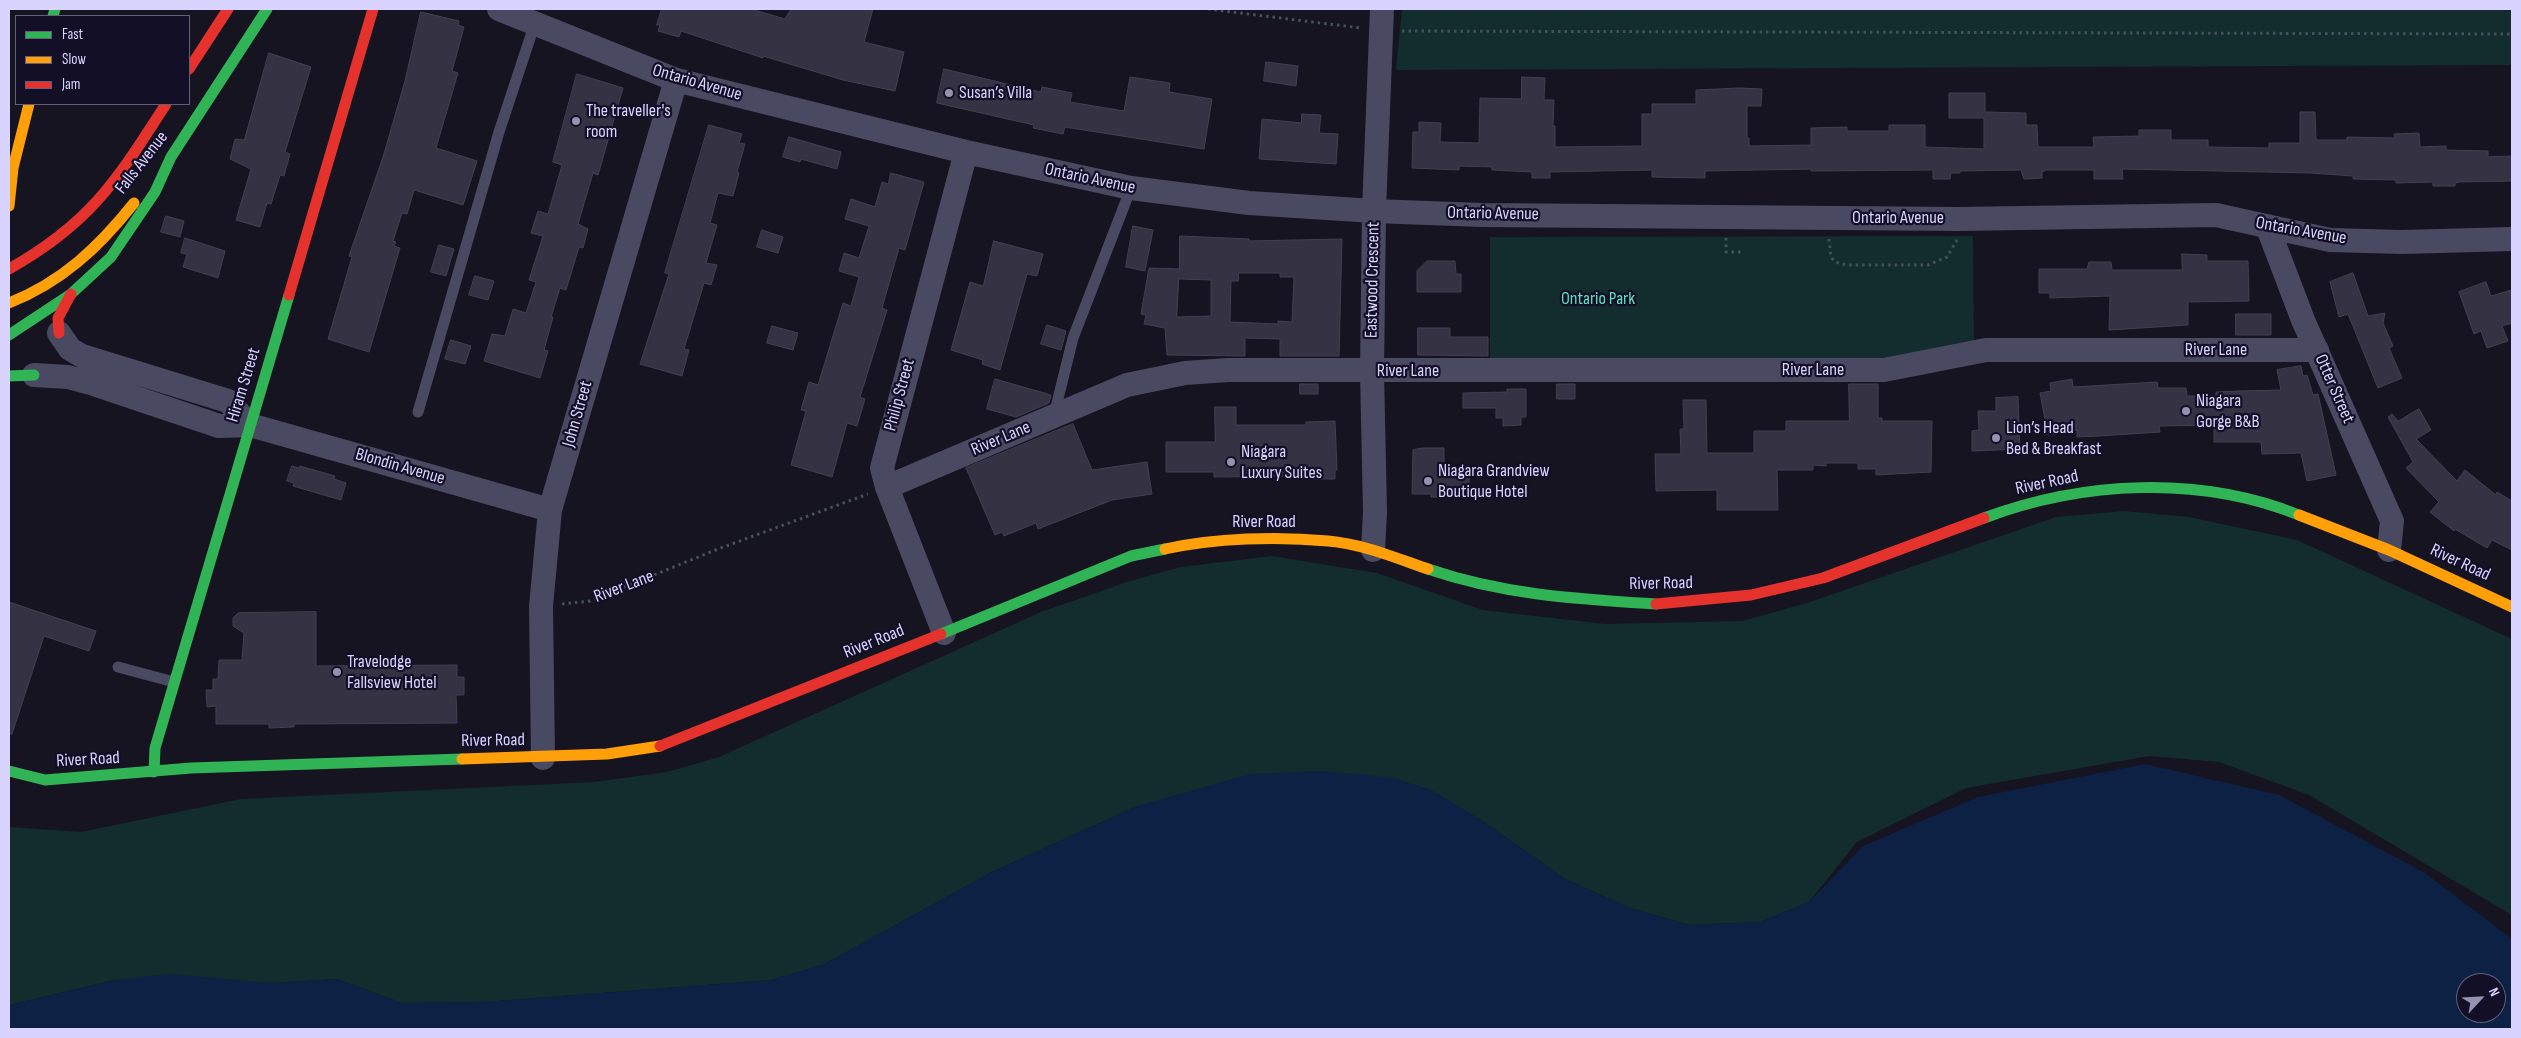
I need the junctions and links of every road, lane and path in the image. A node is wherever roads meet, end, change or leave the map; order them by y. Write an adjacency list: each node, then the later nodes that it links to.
1 (228, 9): 9 (main road)
2 (268, 9): 14 (main road, Falls Avenue)
3 (373, 9): 34 (main road, Hiram Street)
4 (499, 9): 7 (street, Ontario Avenue)
5 (1208, 9): 6 (path)
6 (1382, 20): 8 (path); 18 (street, Eastwood Crescent)
7 (535, 23): 10 (street, Ontario Avenue); 32 (lane)
8 (2512, 34)
9 (190, 67)
10 (676, 80): 13 (street, Ontario Avenue); 36 (street, John Street)
11 (29, 105): 15 (main road)
12 (165, 105): 23 (main road, Falls Avenue)
13 (966, 152): 16 (street, Ontario Avenue); 35 (street, Philip Street)
14 (171, 157): 24 (main road); 25 (main road, Falls Avenue)
15 (11, 172): 17 (main road)
16 (1132, 188): 18 (street, Ontario Avenue); 33 (lane)
17 (9, 206)
18 (1374, 212): 19 (street, Ontario Avenue); 29 (street, Eastwood Crescent)
19 (1830, 218): 20 (street, Ontario Avenue); 20 (path)
20 (1958, 219): 21 (street, Ontario Avenue)
21 (2268, 228): 22 (street, Ontario Avenue); 28 (street, Otter Street)
22 (2512, 239)
23 (9, 269)
24 (71, 294): 26 (main road); 27 (main road)
25 (9, 304)
26 (59, 333): 34 (street)
27 (9, 335)
28 (2317, 350): 29 (street, River Lane); 38 (street, Otter Street)
29 (1372, 370): 33 (street, River Lane); 37 (street, Eastwood Crescent)
30 (34, 375): 31 (main road); 34 (street, Blondin Avenue)
31 (9, 376)
32 (418, 412)
33 (1054, 416): 35 (street, River Lane)
34 (250, 425): 36 (street, Blondin Avenue); 43 (main road, Hiram Street)
35 (887, 487): 39 (path, River Lane); 41 (street, Philip Street)
36 (550, 510): 39 (street, John Street)
37 (1373, 550): 38 (main road, River Road); 41 (main road, River Road)
38 (2389, 550): 40 (main road, River Road)
39 (541, 606): 44 (street, John Street)
40 (2512, 607)
41 (944, 633): 44 (main road, River Road)
42 (118, 667): 43 (lane)
43 (174, 682): 46 (main road, Hiram Street)
44 (543, 758): 46 (main road, River Road)
45 (9, 771): 46 (main road, River Road)
46 (154, 772)

